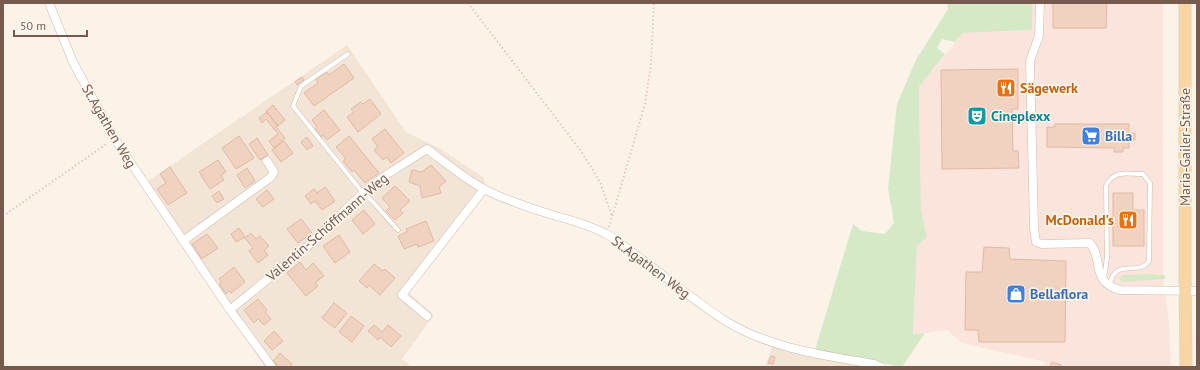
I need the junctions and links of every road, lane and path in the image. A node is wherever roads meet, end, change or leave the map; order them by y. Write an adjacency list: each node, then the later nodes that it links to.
1 (49, 3): 7 (street, St.Agathen Weg)
2 (468, 3): 13 (path)
3 (654, 3): 13 (path)
4 (1040, 3): 17 (street)
5 (1185, 3): 18 (main road, Maria-Gailer-Straße)
6 (348, 54): 11 (lane)
7 (114, 138): 12 (path); 16 (street, St.Agathen Weg)
8 (427, 149): 10 (street, St.Agathen Weg); 11 (street, Valentin-Schöffmann-Weg)
9 (267, 162): 16 (street)
10 (484, 189): 15 (street, St.Agathen Weg); 20 (street)
11 (363, 193): 14 (lane); 19 (street, Valentin-Schöffmann-Weg)
12 (3, 216)
13 (612, 216): 15 (path)
14 (398, 230)
15 (608, 234): 21 (street, St.Agathen Weg)
16 (183, 241): 19 (street, St.Agathen Weg)
17 (1107, 284): 17 (lane); 18 (street)
18 (1191, 291): 23 (main road, Maria-Gailer-Straße)
19 (230, 310): 22 (street, St.Agathen Weg)
20 (427, 316)
21 (876, 366)
22 (272, 367)
23 (1186, 367)

